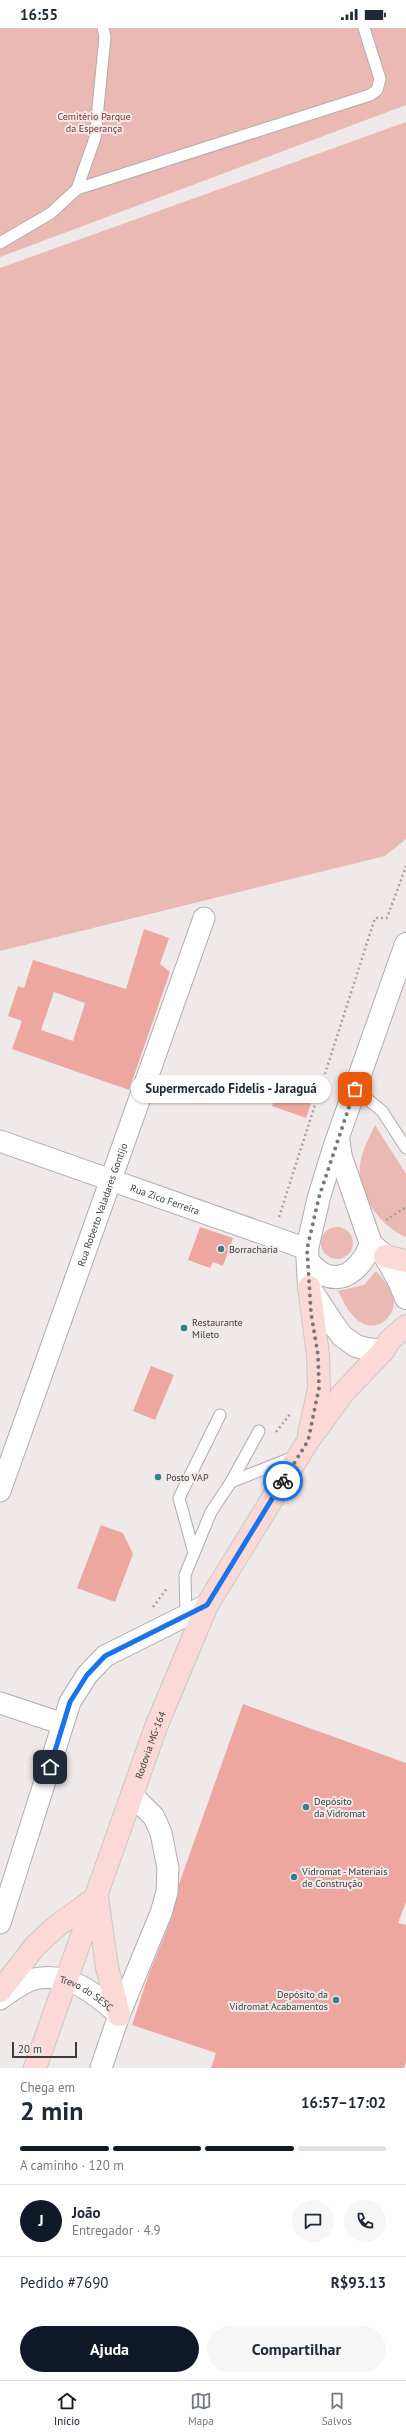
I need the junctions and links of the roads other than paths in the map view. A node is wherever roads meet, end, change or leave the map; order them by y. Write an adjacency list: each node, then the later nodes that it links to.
1 (103, 28): 3 (lane)
2 (364, 28): 3 (lane)
3 (77, 189): 4 (lane)
4 (0, 243)
5 (204, 918): 11 (street, Rua Roberto Valadares Gontijo)
6 (406, 944): 7 (main road)
7 (355, 1089): 8 (main road); 10 (lane)
8 (338, 1137): 12 (main road); 13 (main road)
9 (0, 1141): 11 (street, Rua Zico Ferreira)
10 (406, 1148)
11 (111, 1180): 13 (street, Rua Zico Ferreira); 23 (street, Rua Roberto Valadares Gontijo)
12 (378, 1250): 13 (main road); 14 (main road); 16 (main road)
13 (301, 1252): 15 (main road)
14 (406, 1261)
15 (310, 1287): 18 (main road); 21 (main road)
16 (406, 1298)
17 (406, 1326): 18 (main road)
18 (383, 1351): 21 (main road)
19 (220, 1415): 24 (lane)
20 (259, 1431): 22 (lane)
21 (304, 1447): 22 (lane); 25 (main road, Rodovia MG-164)
22 (230, 1482): 24 (lane)
23 (0, 1491)
24 (194, 1553): 26 (lane)
25 (207, 1605): 26 (street); 29 (main road, Rodovia MG-164)
26 (186, 1616): 28 (street)
27 (0, 1703): 28 (street)
28 (63, 1724): 31 (street)
29 (132, 1795): 30 (main road, Rodovia MG-164); 35 (street)
30 (97, 1897): 32 (main road, Rodovia MG-164); 33 (main road); 35 (main road)
31 (0, 1923)
32 (67, 1980): 34 (street, Trevo do SESC); 35 (street, Trevo do SESC); 36 (main road, Rodovia MG-164)
33 (0, 1991)
34 (0, 1999)
35 (118, 2015): 37 (street, Trevo do SESC)
36 (35, 2068)
37 (101, 2068)

